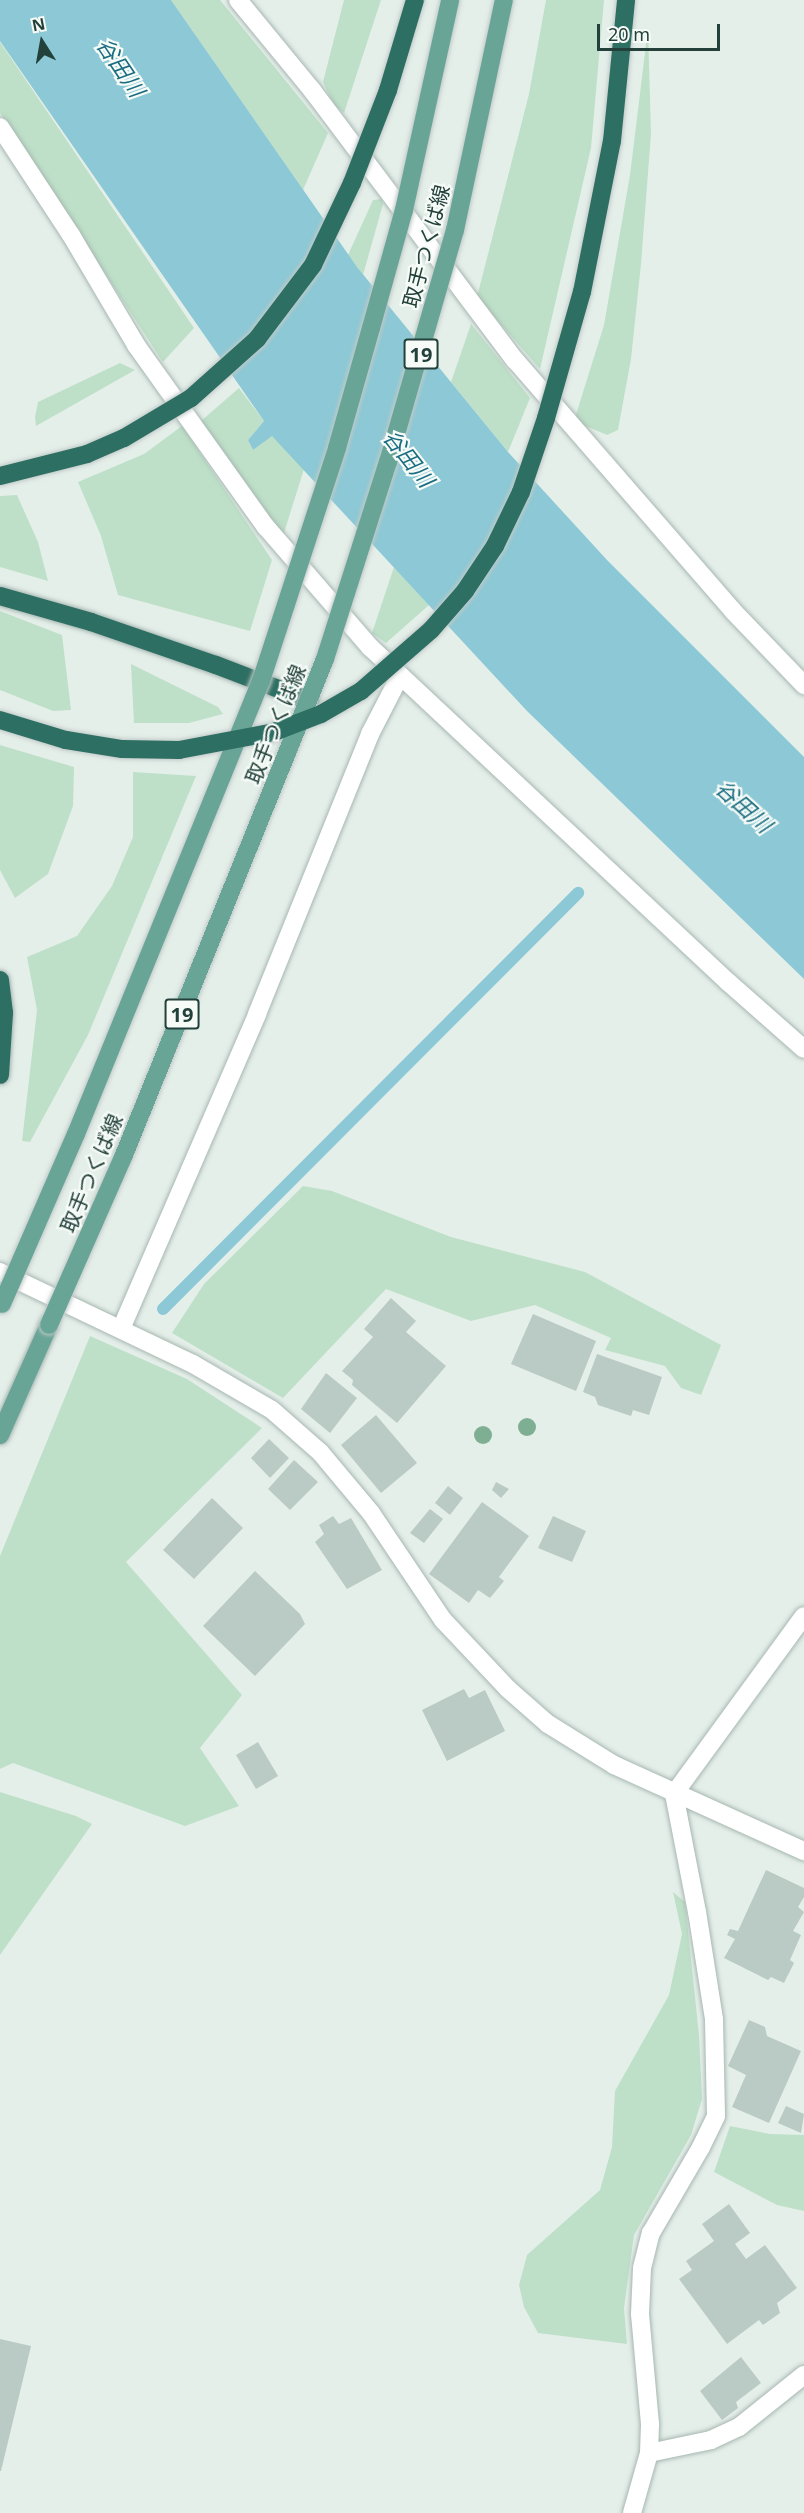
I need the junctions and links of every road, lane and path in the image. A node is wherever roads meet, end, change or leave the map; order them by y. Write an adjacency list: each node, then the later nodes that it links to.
1 (238, 0): 11 (street)
2 (415, 0): 7 (highway, bridge)
3 (450, 0): 10 (main road, 取手つくば線 / 19, bridge)
4 (504, 0): 12 (main road, 取手つくば線 / 19, bridge)
5 (626, 0): 13 (highway, bridge)
6 (0, 127): 9 (street)
7 (0, 476)
8 (0, 596): 10 (highway)
9 (400, 676): 15 (street); 19 (street)
10 (261, 681): 12 (highway); 18 (main road, 取手つくば線 / 19, bridge)
11 (804, 685)
12 (310, 701): 20 (main road, 取手つくば線 / 19, bridge)
13 (0, 720)
14 (0, 980): 16 (highway)
15 (804, 1049)
16 (0, 1075)
17 (0, 1272): 19 (street)
18 (1, 1306)
19 (121, 1329): 22 (street)
20 (0, 1435)
21 (804, 1616): 22 (street)
22 (674, 1794): 23 (street); 25 (street)
23 (804, 1851)
24 (804, 2375): 25 (street)
25 (649, 2453): 26 (street)
26 (633, 2513)

